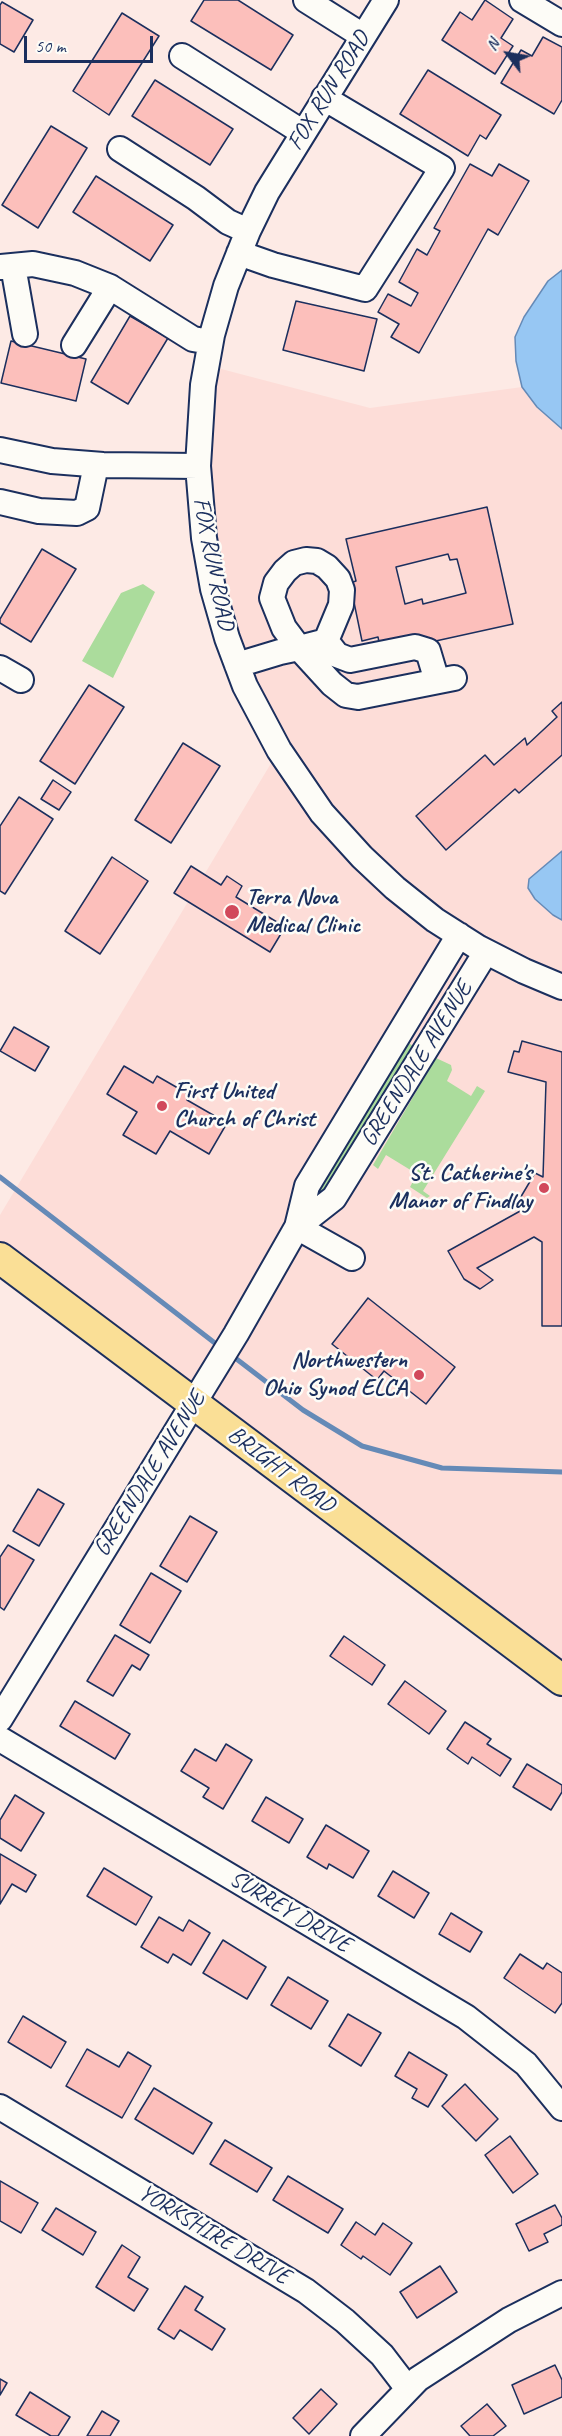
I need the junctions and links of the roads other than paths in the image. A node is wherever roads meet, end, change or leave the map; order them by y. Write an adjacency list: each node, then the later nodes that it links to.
1 (306, 0): 5 (street)
2 (386, 0): 5 (street, FOX RUN ROAD)
3 (522, 0): 4 (street)
4 (562, 24)
5 (363, 36): 7 (street, FOX RUN ROAD)
6 (182, 56): 8 (street)
7 (324, 98): 8 (street, FOX RUN ROAD); 11 (street)
8 (302, 132): 10 (street, FOX RUN ROAD)
9 (120, 149): 10 (street)
10 (248, 231): 11 (street, FOX RUN ROAD)
11 (239, 253): 15 (street, FOX RUN ROAD)
12 (7, 267): 13 (street); 14 (street)
13 (110, 287): 15 (street); 16 (street)
14 (25, 334)
15 (210, 342): 19 (street, FOX RUN ROAD)
16 (74, 345)
17 (0, 450): 18 (street)
18 (96, 465): 19 (street); 20 (street)
19 (198, 466): 23 (street, FOX RUN ROAD)
20 (0, 502)
21 (326, 640): 22 (street); 22 (street); 22 (street)
22 (299, 648): 23 (street)
23 (237, 664): 26 (street, FOX RUN ROAD)
24 (0, 668): 25 (street)
25 (21, 680)
26 (459, 935): 27 (street, FOX RUN ROAD); 29 (street, GREENDALE AVENUE)
27 (486, 952): 28 (street, FOX RUN ROAD); 29 (street, GREENDALE AVENUE)
28 (562, 987)
29 (297, 1227): 31 (street); 32 (street, GREENDALE AVENUE)
30 (0, 1258): 32 (main road, BRIGHT ROAD)
31 (352, 1258)
32 (193, 1403): 33 (main road, BRIGHT ROAD); 34 (street, GREENDALE AVENUE)
33 (562, 1680)
34 (0, 1719)
35 (0, 1739): 37 (street, SURREY DRIVE)
36 (0, 2107): 39 (street, YORKSHIRE DRIVE)
37 (562, 2108)
38 (562, 2293): 39 (street)
39 (408, 2389): 40 (street)
40 (363, 2436)

